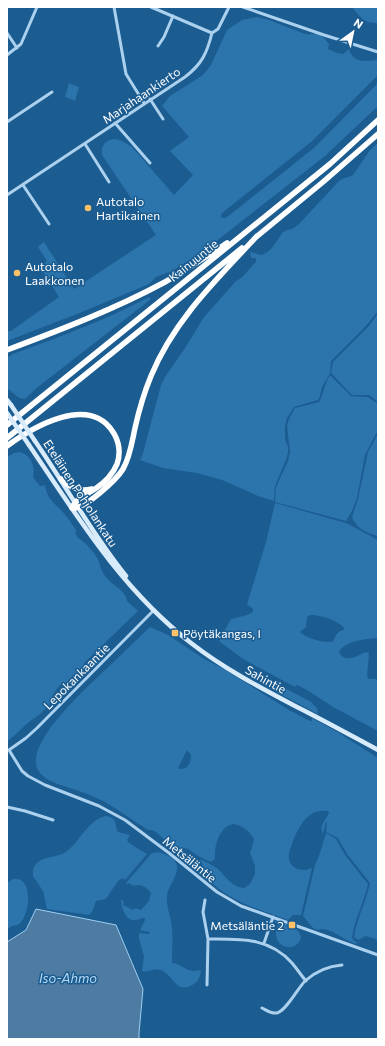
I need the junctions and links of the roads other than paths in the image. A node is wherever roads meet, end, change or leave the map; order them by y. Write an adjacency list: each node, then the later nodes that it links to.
1 (36, 7): 10 (street)
2 (114, 7): 15 (street)
3 (151, 7): 6 (street)
4 (229, 7): 8 (street)
5 (243, 7): 11 (street)
6 (173, 16): 8 (street); 9 (street)
7 (7, 33): 10 (street)
8 (212, 33): 14 (street, Marjahaankierto)
9 (158, 46)
10 (17, 48): 12 (street)
11 (378, 52)
12 (7, 55)
13 (52, 92): 18 (street)
14 (150, 99): 15 (street, Marjahaankierto); 16 (street)
15 (144, 103): 19 (street, Marjahaankierto)
16 (163, 119)
17 (378, 120): 27 (highway, Kainuuntie)
18 (7, 122)
19 (115, 123): 21 (street, Marjahaankierto); 22 (street)
20 (378, 134): 28 (highway, Kainuuntie)
21 (85, 144): 23 (street); 24 (street, Marjahaankierto)
22 (150, 163)
23 (109, 182)
24 (23, 185): 25 (street, Marjahaankierto); 26 (street)
25 (7, 195)
26 (49, 224)
27 (253, 226): 29 (highway); 32 (highway, Kainuuntie)
28 (257, 236): 33 (highway, Kainuuntie); 39 (highway)
29 (7, 350)
30 (7, 400): 35 (street, Eteläinen Pohjolankatu, bridge)
31 (7, 413): 38 (street, Eteläinen Pohjolankatu, bridge)
32 (7, 425)
33 (7, 438)
34 (7, 446): 36 (highway)
35 (60, 479): 36 (highway); 37 (street, Eteläinen Pohjolankatu)
36 (96, 488): 37 (highway)
37 (75, 502): 38 (highway); 39 (street, Eteläinen Pohjolankatu)
38 (72, 508): 39 (highway); 40 (street, Eteläinen Pohjolankatu)
39 (79, 508): 40 (street, Eteläinen Pohjolankatu)
40 (140, 596): 41 (street, Eteläinen Pohjolankatu)
41 (154, 610): 42 (street, Lepokankaantie); 43 (street, Sahintie)
42 (8, 750): 47 (street, Metsäläntie)
43 (378, 750)
44 (7, 807): 45 (street)
45 (53, 820)
46 (205, 900): 48 (street)
47 (273, 917): 49 (street); 50 (street, Metsäläntie)
48 (208, 939): 49 (street); 53 (street)
49 (264, 943): 52 (street)
50 (378, 955)
51 (342, 965): 52 (street)
52 (306, 981): 54 (street)
53 (207, 985)
54 (262, 1008)

